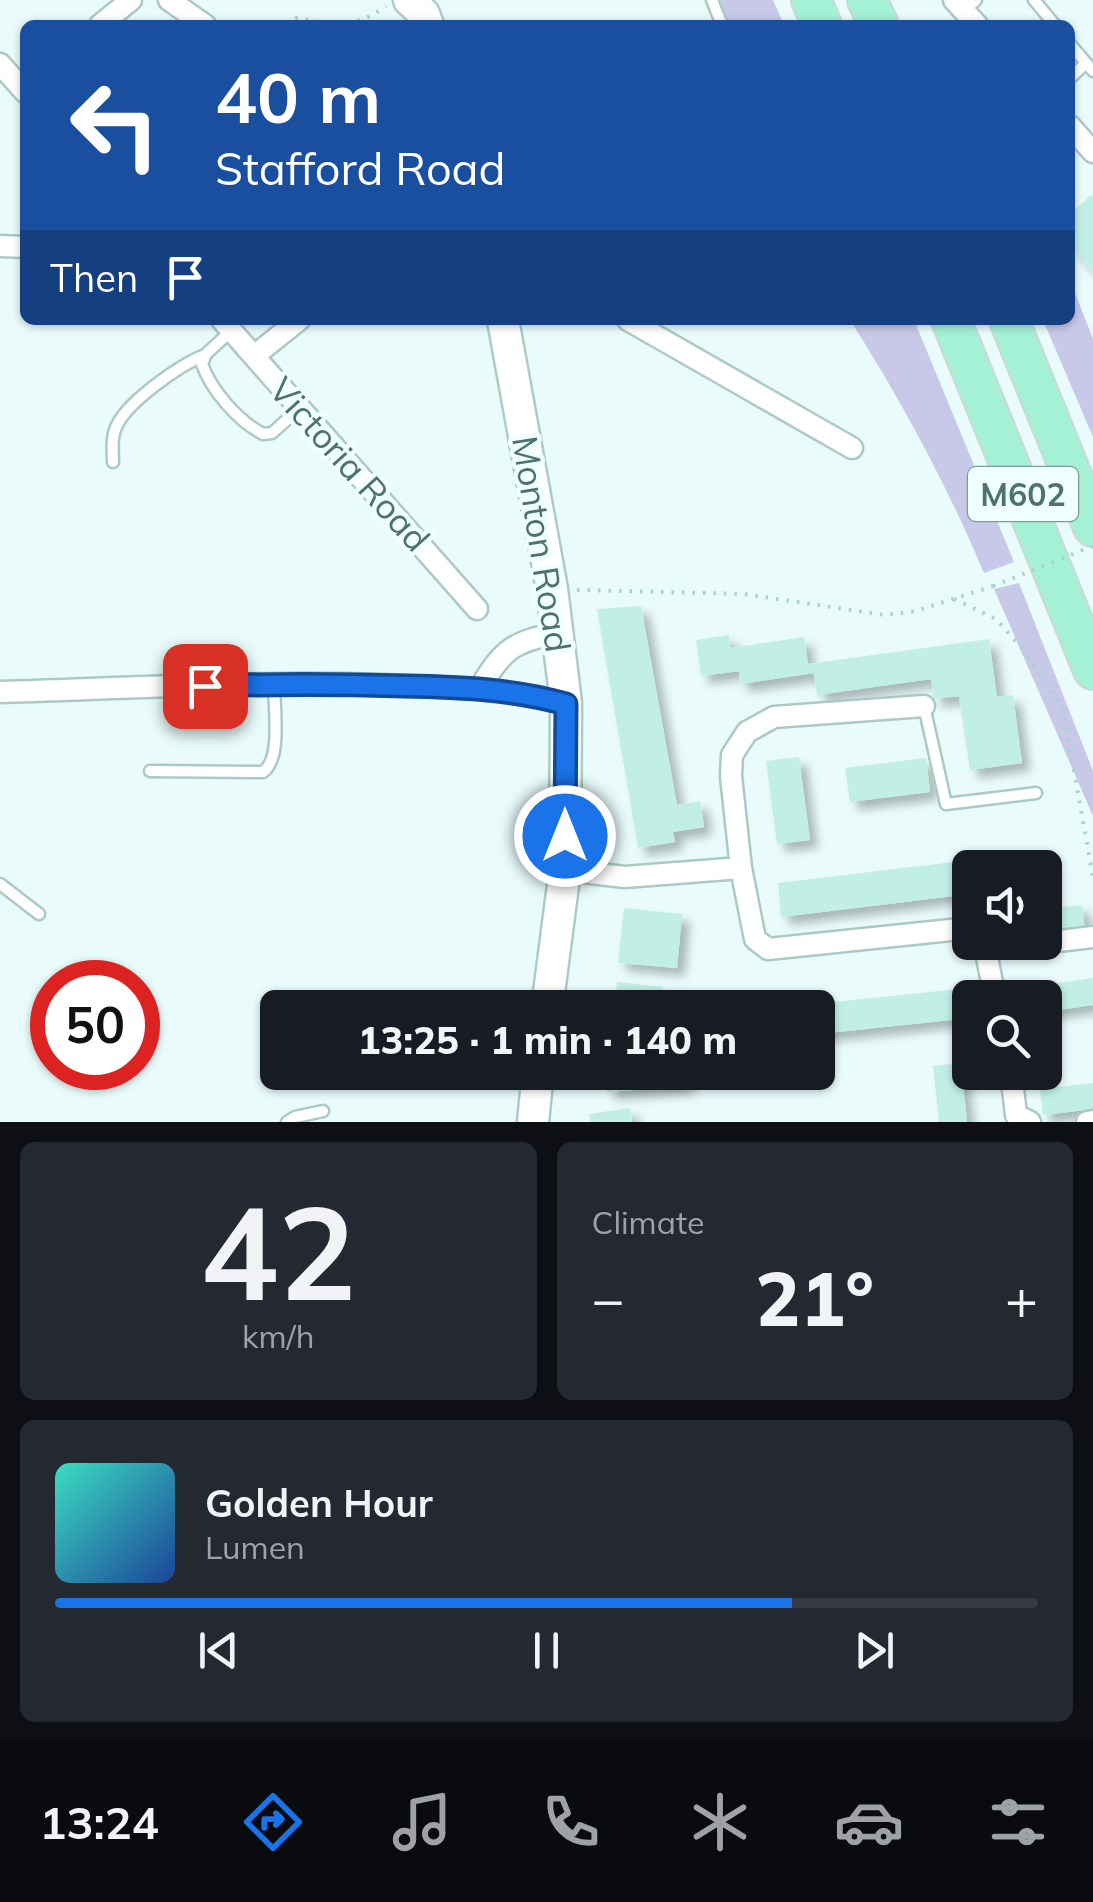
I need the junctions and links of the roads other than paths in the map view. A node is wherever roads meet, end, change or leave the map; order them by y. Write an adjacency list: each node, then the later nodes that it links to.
1 (131, 0): 4 (street)
2 (169, 0): 5 (street)
3 (1034, 0): 6 (lane)
4 (106, 20)
5 (198, 20)
6 (1050, 20)
7 (0, 64): 8 (street)
8 (20, 86)
9 (1075, 132): 10 (street)
10 (1093, 152)
11 (227, 325): 17 (lane); 18 (street, Victoria Road)
12 (293, 325): 18 (street)
13 (504, 325): 24 (main road, Monton Road)
14 (637, 325): 20 (street)
15 (953, 325): 25 (highway, M602)
16 (1011, 325): 22 (highway, M602)
17 (206, 354): 19 (lane); 21 (lane)
18 (254, 356): 19 (street, Victoria Road)
19 (300, 408): 23 (street, Victoria Road)
20 (852, 448)
21 (113, 462)
22 (1093, 528)
23 (478, 608)
24 (559, 633): 27 (street); 29 (main road, Monton Road)
25 (1093, 670)
26 (274, 684): 27 (street); 28 (street); 31 (lane)
27 (480, 688): 29 (street)
28 (0, 692)
29 (566, 704): 34 (main road, Monton Road)
30 (924, 706): 32 (lane); 33 (street)
31 (150, 771)
32 (1036, 793)
33 (741, 868): 34 (street); 37 (street)
34 (565, 870): 40 (main road, Monton Road)
35 (1, 888): 36 (lane)
36 (39, 914)
37 (952, 930)
38 (1093, 937): 39 (street)
39 (1062, 941)
40 (549, 990)
41 (536, 1090): 45 (main road)
42 (1013, 1090): 46 (street)
43 (323, 1111): 44 (lane)
44 (287, 1122)
45 (533, 1122)
46 (1030, 1122)

